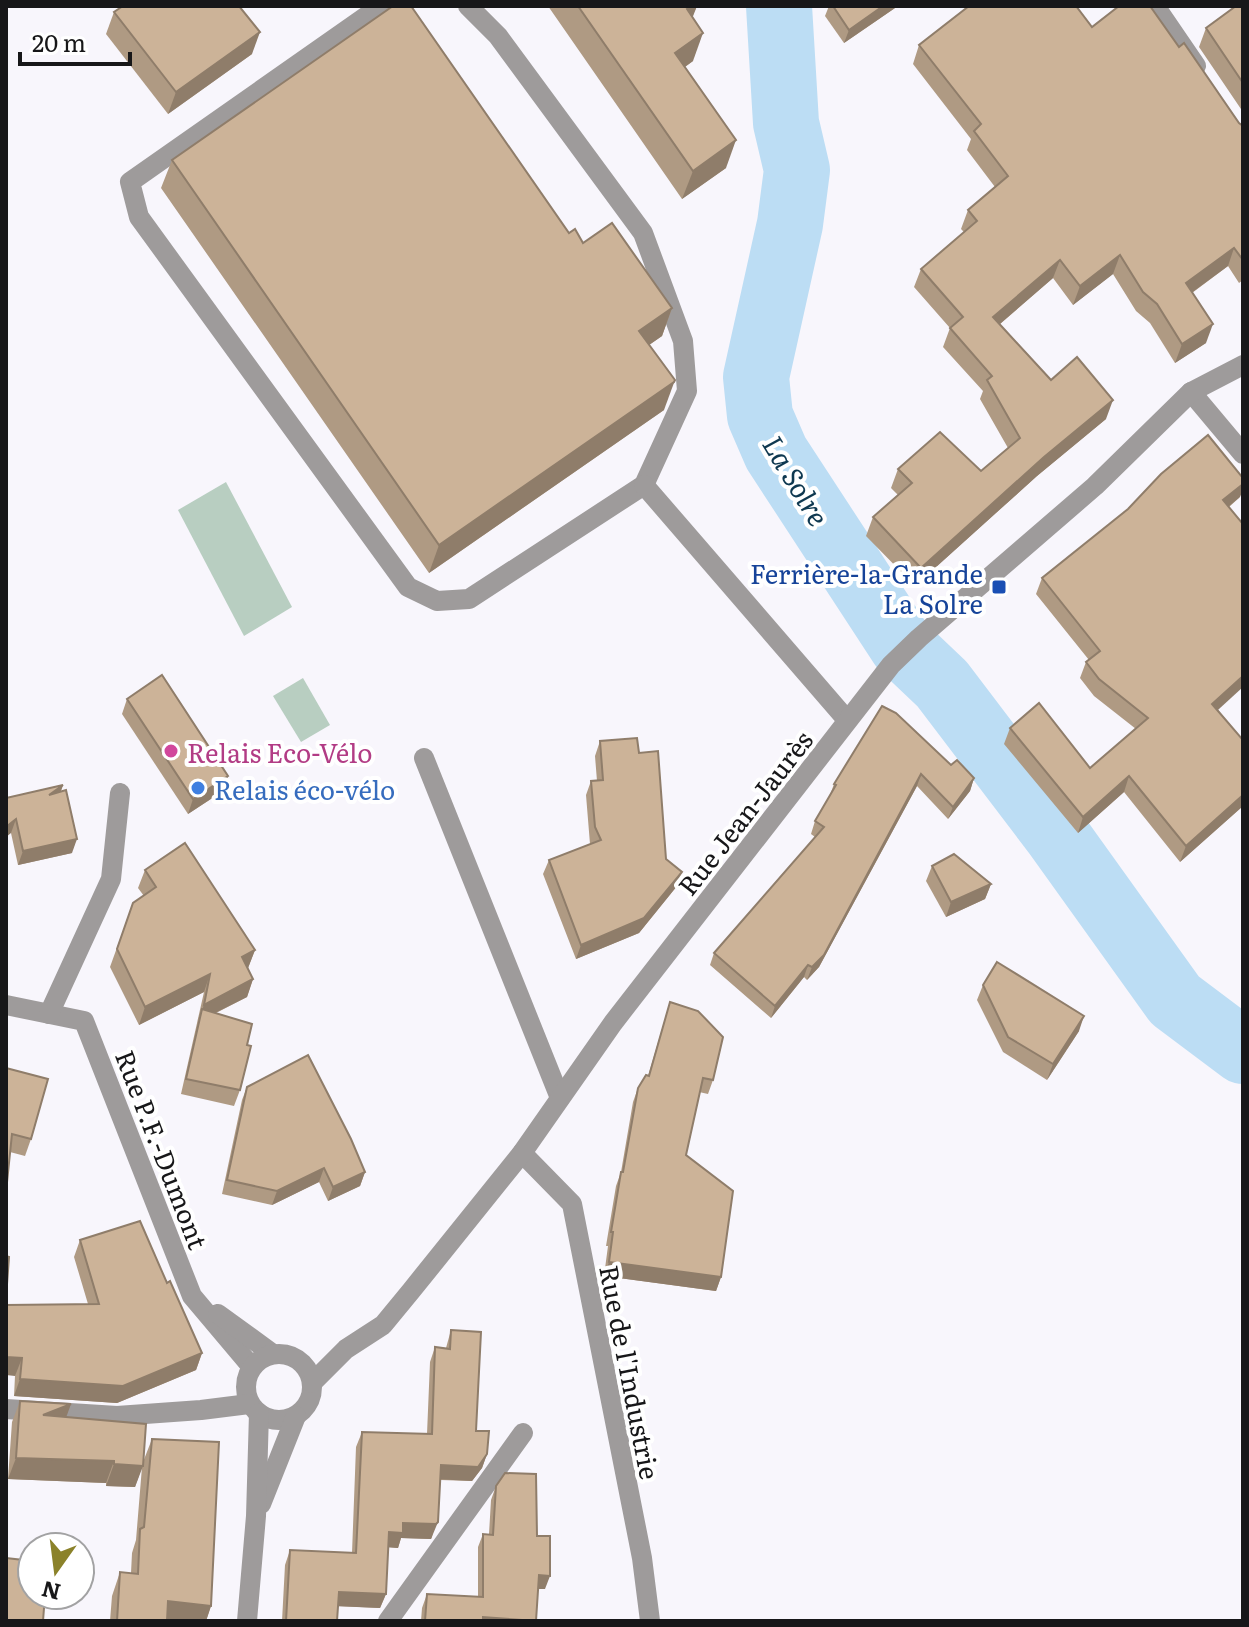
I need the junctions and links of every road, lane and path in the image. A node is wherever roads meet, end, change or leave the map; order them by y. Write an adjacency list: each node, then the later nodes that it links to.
1 (381, 6): 8 (street)
2 (468, 6): 8 (street)
3 (1155, 6): 4 (street)
4 (1208, 83)
5 (1243, 365): 6 (street, Rue Jean-Jaurès)
6 (1191, 392): 7 (street); 9 (street, Rue Jean-Jaurès)
7 (1243, 454)
8 (644, 485): 9 (street)
9 (847, 720): 14 (street, Rue Jean-Jaurès)
10 (424, 758): 14 (street)
11 (120, 793): 13 (street)
12 (6, 1005): 13 (street)
13 (49, 1014): 16 (street, Rue P.F.-Dumont)
14 (560, 1098): 15 (street, Rue Jean-Jaurès)
15 (522, 1153): 17 (street, Rue Jean-Jaurès); 30 (street, Rue de l'Industrie)
16 (192, 1296): 18 (street); 20 (street, Rue P.F.-Dumont)
17 (346, 1349): 19 (street, Rue Jean-Jaurès); 21 (street, Rue Jean-Jaurès)
18 (273, 1354): 19 (street); 20 (street)
19 (298, 1360): 21 (street)
20 (248, 1372): 22 (street); 24 (street)
21 (312, 1383): 25 (street)
22 (254, 1408): 24 (street); 25 (street); 27 (street)
23 (6, 1409): 24 (street)
24 (201, 1410)
25 (296, 1416): 27 (street)
26 (523, 1433): 29 (street)
27 (256, 1516): 28 (street)
28 (247, 1621)
29 (388, 1621)
30 (650, 1621)

